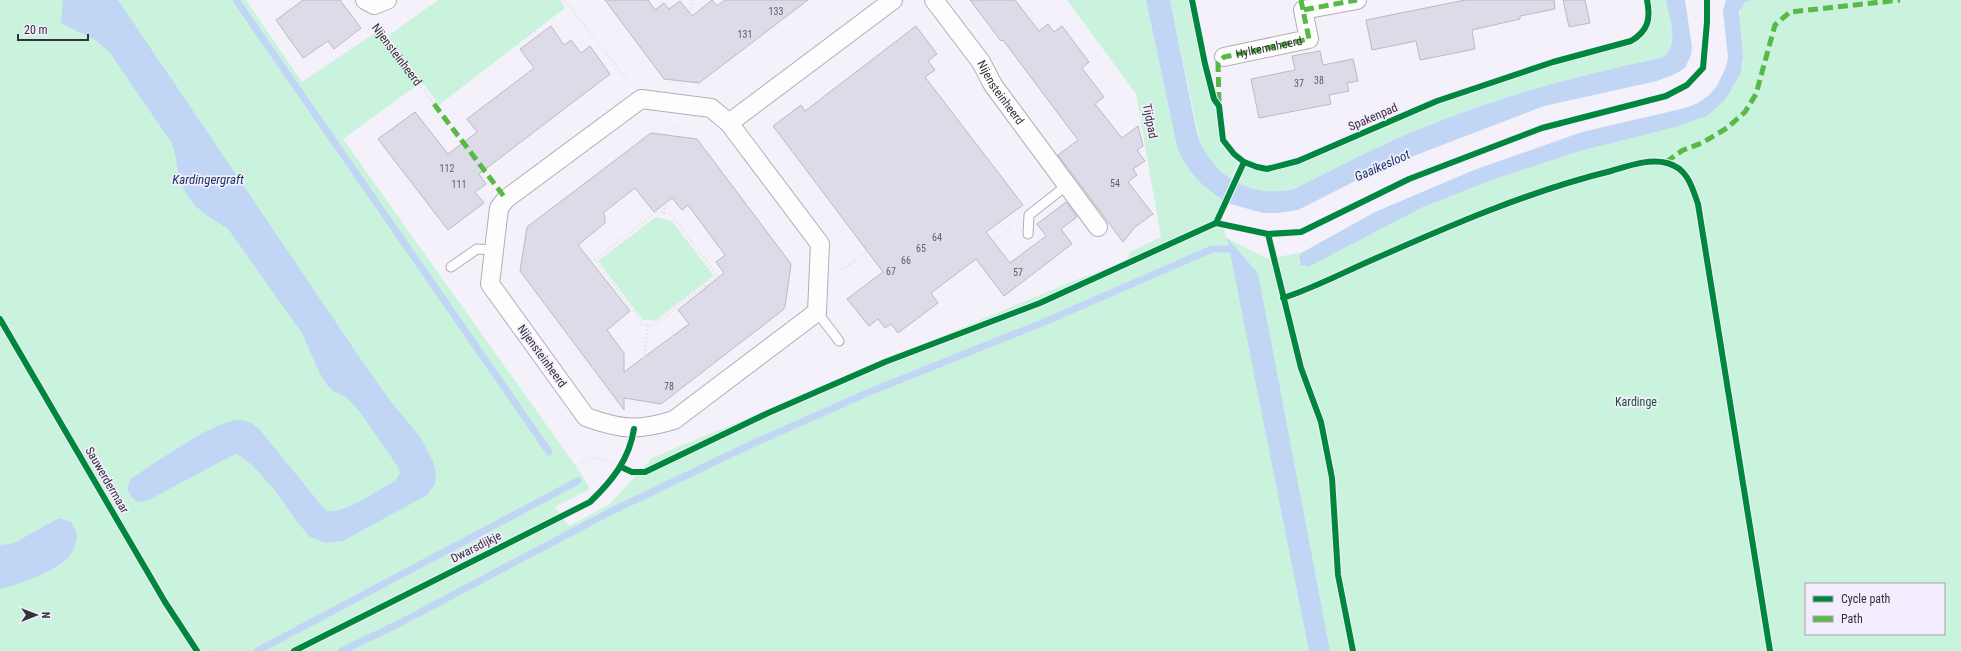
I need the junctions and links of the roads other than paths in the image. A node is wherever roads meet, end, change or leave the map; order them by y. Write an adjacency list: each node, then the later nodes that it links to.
1 (893, 0): 6 (street)
2 (934, 0): 7 (street, Nijensteinheerd)
3 (1357, 0): 4 (street, Hylkemaheerd)
4 (1302, 5): 5 (street, Hylkemaheerd)
5 (1224, 57)
6 (729, 123): 10 (street, Nijensteinheerd); 12 (street)
7 (1066, 186): 8 (street, Nijensteinheerd); 9 (lane)
8 (1098, 227)
9 (1028, 234)
10 (494, 250): 11 (lane); 12 (street, Nijensteinheerd)
11 (451, 267)
12 (816, 312): 13 (lane)
13 (839, 341)

